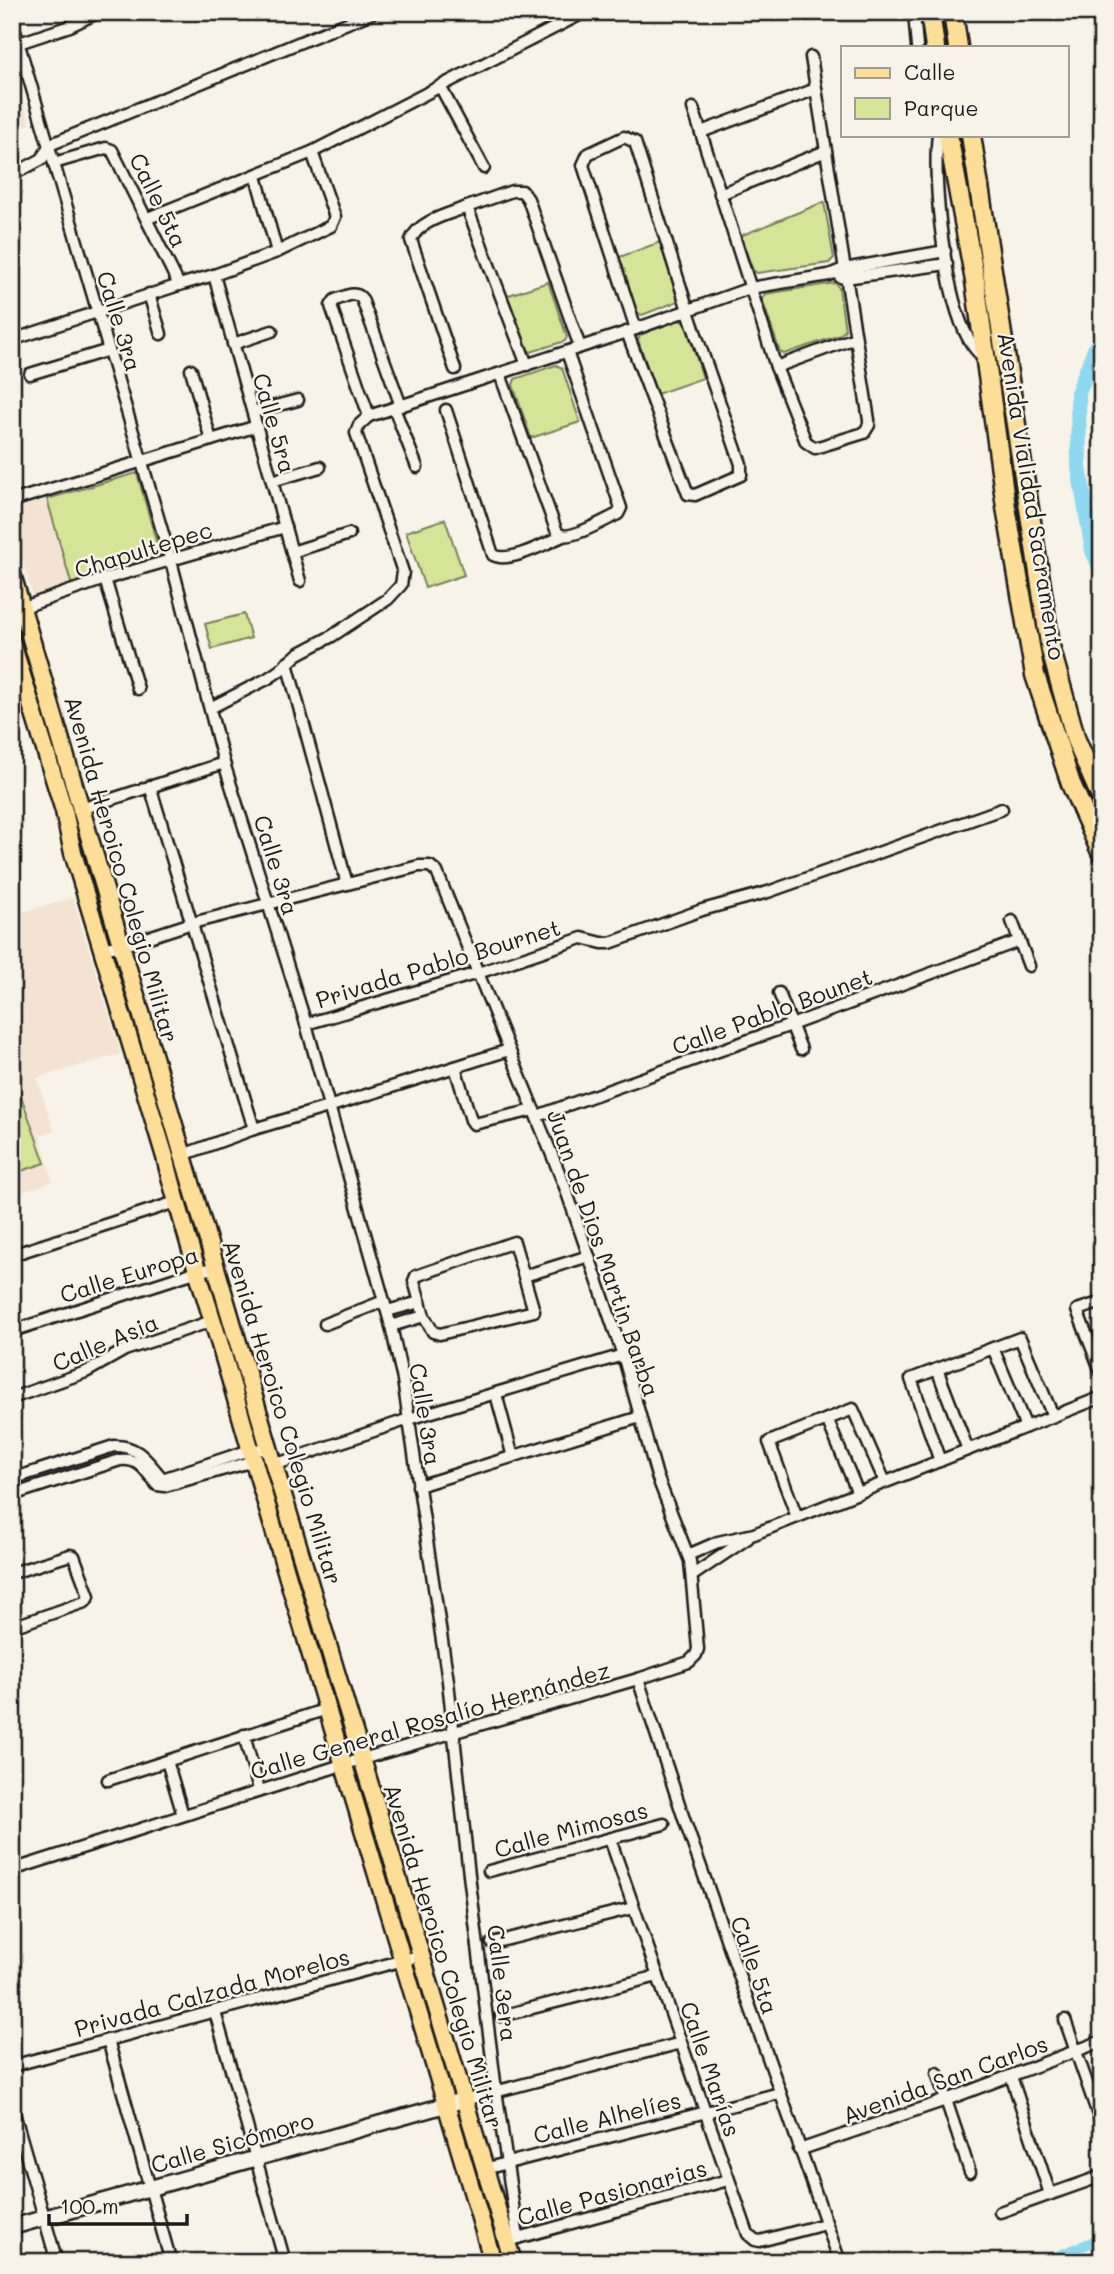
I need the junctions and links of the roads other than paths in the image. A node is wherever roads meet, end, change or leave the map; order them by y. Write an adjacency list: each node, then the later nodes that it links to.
1 (99, 12): 10 (street)
2 (374, 12): 21 (street)
3 (584, 12): 15 (street)
4 (906, 12): 9 (street)
5 (914, 12): 9 (street)
6 (930, 12): 12 (highway)
7 (953, 12): 13 (highway)
8 (13, 26): 10 (street, Calle 3ra)
9 (915, 26): 11 (street)
10 (19, 43): 21 (street, Calle 3ra)
11 (917, 46)
12 (935, 46)
13 (958, 46)
14 (811, 58): 16 (street)
15 (441, 88): 23 (street); 25 (street)
16 (816, 89): 18 (street); 22 (street)
17 (693, 108): 18 (street)
18 (701, 132): 28 (street)
19 (971, 136): 85 (highway, Avenida Vialidad Sacramento)
20 (942, 141): 31 (street); 51 (highway, Avenida Vialidad Sacramento)
21 (49, 146): 24 (street, Calle 3ra); 26 (street)
22 (826, 151): 28 (street); 35 (street)
23 (312, 152): 27 (street); 32 (street)
24 (54, 163): 30 (street, Calle 5ta); 41 (street, Calle 3ra)
25 (484, 169)
26 (12, 175)
27 (256, 176): 30 (street); 32 (street)
28 (720, 194): 38 (street)
29 (467, 207): 48 (street); 52 (street); 54 (street)
30 (148, 218): 37 (street, Calle 5ta)
31 (945, 251): 33 (street); 34 (street)
32 (277, 252): 36 (street)
33 (947, 264): 34 (street); 51 (street)
34 (892, 266): 35 (street)
35 (845, 274): 38 (street); 45 (street)
36 (214, 275): 37 (street); 47 (street, Calle 5ra)
37 (179, 285): 39 (street)
38 (750, 288): 40 (street); 53 (street)
39 (149, 295): 41 (street); 44 (street)
40 (688, 310): 43 (street); 43 (street); 43 (street)
41 (97, 312): 46 (street); 49 (street, Calle 3ra)
42 (272, 331): 47 (street)
43 (632, 331): 48 (street)
44 (161, 334)
45 (855, 338): 53 (street); 53 (street)
46 (12, 340)
47 (233, 344): 61 (street, Calle 5ra)
48 (580, 347): 50 (street)
49 (108, 350): 56 (street); 65 (street, Calle 3ra)
50 (567, 352): 52 (street); 72 (street)
51 (986, 360): 89 (highway, Avenida Vialidad Sacramento)
52 (527, 365): 57 (street)
53 (776, 367)
54 (455, 369)
55 (191, 370): 64 (street)
56 (30, 374)
57 (500, 374): 59 (street); 72 (street)
58 (298, 400): 61 (street)
59 (397, 407): 62 (street); 62 (street); 67 (street)
60 (446, 410): 72 (street)
61 (253, 412): 63 (street, Calle 5ra)
62 (369, 416): 80 (street)
63 (257, 426): 64 (street); 68 (street, Calle 5ra)
64 (211, 440): 65 (street)
65 (141, 460): 69 (street); 74 (street, Calle 3ra)
66 (320, 467): 68 (street)
67 (417, 467)
68 (272, 481): 70 (street, Calle 5ra)
69 (12, 501)
70 (285, 527): 73 (street, Calle 5ra); 74 (street, Chapultepec)
71 (349, 534): 73 (street)
72 (563, 536)
73 (292, 552): 77 (street, Calle 5ra)
74 (171, 561): 76 (street, Chapultepec); 82 (street, Calle 3ra)
75 (12, 575): 78 (main road, Avenida Heroico Colegio Militar)
76 (104, 579): 78 (street, Chapultepec); 81 (street)
77 (300, 581)
78 (17, 608): 87 (main road, Avenida Heroico Colegio Militar)
79 (12, 643): 88 (main road, Avenida Heroico Colegio Militar)
80 (288, 663): 82 (street); 90 (street)
81 (138, 689)
82 (210, 708): 83 (street, Calle 3ra)
83 (224, 763): 84 (street); 91 (street, Calle 3ra)
84 (150, 786): 87 (street); 93 (street)
85 (1102, 799)
86 (1002, 809): 98 (street, Privada Pablo Bournet)
87 (81, 810): 88 (street); 95 (main road, Avenida Heroico Colegio Militar)
88 (64, 811): 96 (main road, Avenida Heroico Colegio Militar)
89 (1102, 854)
90 (347, 884): 91 (street); 98 (street, Juan de Dios Martin Barba)
91 (269, 904): 93 (street); 100 (street, Calle 3ra)
92 (1012, 921): 94 (street)
93 (192, 923): 95 (street); 107 (street)
94 (1019, 941): 97 (street); 101 (street, Calle Pablo Bounet)
95 (121, 946): 96 (street); 108 (main road, Avenida Heroico Colegio Militar)
96 (103, 948): 109 (main road, Avenida Heroico Colegio Militar)
97 (1029, 966)
98 (478, 973): 100 (street, Privada Pablo Bournet); 102 (street, Juan de Dios Martin Barba)
99 (779, 993): 101 (street)
100 (306, 1024): 105 (street, Calle 3ra)
101 (791, 1026): 103 (street); 106 (street, Calle Pablo Bounet)
102 (509, 1049): 104 (street); 106 (street, Juan de Dios Martin Barba)
103 (801, 1049)
104 (455, 1067): 105 (street); 106 (street, Calle Pablo Bounet)
105 (328, 1107): 107 (street); 118 (street, Calle 3ra)
106 (536, 1113): 112 (street, Juan de Dios Martin Barba)
107 (254, 1129): 108 (street)
108 (183, 1156): 109 (street); 113 (main road, Avenida Heroico Colegio Militar)
109 (165, 1157): 110 (main road, Avenida Heroico Colegio Militar)
110 (176, 1202): 111 (street); 114 (main road, Avenida Heroico Colegio Militar)
111 (12, 1255)
112 (589, 1256): 115 (street); 125 (street, Juan de Dios Martin Barba)
113 (216, 1268): 114 (street, Calle Europa); 139 (main road, Avenida Heroico Colegio Militar)
114 (198, 1271): 120 (main road, Avenida Heroico Colegio Militar); 123 (street, Calle Europa)
115 (524, 1276): 116 (street); 119 (street)
116 (420, 1301): 118 (street); 119 (street)
117 (1102, 1302): 127 (street)
118 (386, 1306): 121 (street); 122 (street, Calle 3ra)
119 (424, 1316): 122 (street)
120 (212, 1321): 130 (street, Calle Asia); 138 (main road, Avenida Heroico Colegio Militar)
121 (325, 1324)
122 (391, 1326): 133 (street, Calle 3ra)
123 (12, 1331)
124 (993, 1348): 126 (street); 131 (street); 135 (street)
125 (623, 1355): 128 (street); 132 (street, Juan de Dios Martin Barba)
126 (937, 1369): 136 (street); 141 (street)
127 (1102, 1374)
128 (496, 1394): 133 (street); 140 (street)
129 (1102, 1397): 131 (street)
130 (12, 1398)
131 (1053, 1416): 135 (street)
132 (640, 1417): 140 (street); 149 (street, Juan de Dios Martin Barba)
133 (409, 1419): 139 (street); 144 (street, Calle 3ra)
134 (827, 1419): 143 (street); 145 (street); 147 (street)
135 (1026, 1427): 136 (street)
136 (968, 1450): 141 (street)
137 (134, 1455): 138 (street); 142 (street); 146 (street)
138 (252, 1455): 139 (street); 155 (main road, Avenida Heroico Colegio Militar)
139 (272, 1457): 158 (main road, Avenida Heroico Colegio Militar)
140 (513, 1457): 144 (street)
141 (940, 1461): 143 (street)
142 (12, 1479)
143 (885, 1482): 145 (street)
144 (418, 1486): 156 (street, Calle 3ra)
145 (858, 1493): 147 (street)
146 (12, 1495)
147 (797, 1517): 148 (street)
148 (754, 1534): 149 (street); 151 (street)
149 (688, 1555): 151 (street, Juan de Dios Martin Barba)
150 (12, 1573): 152 (street)
151 (693, 1575): 153 (street, Juan de Dios Martin Barba)
152 (12, 1626)
153 (689, 1662): 154 (street, Calle General Rosalío Hernández)
154 (638, 1679): 156 (street, Calle General Rosalío Hernández); 184 (street, Calle 5ta)
155 (327, 1709): 157 (street); 160 (main road, Avenida Heroico Colegio Militar)
156 (453, 1732): 158 (street, Calle General Rosalío Hernández); 183 (street, Calle 3era)
157 (244, 1735): 159 (street); 162 (street)
158 (362, 1759): 160 (street, Calle General Rosalío Hernández); 170 (main road, Avenida Heroico Colegio Militar)
159 (167, 1761): 161 (street); 163 (street)
160 (345, 1764): 162 (street, Calle General Rosalío Hernández); 171 (main road, Avenida Heroico Colegio Militar)
161 (108, 1780)
162 (259, 1790): 163 (street, Calle General Rosalío Hernández)
163 (183, 1815): 166 (street, Calle General Rosalío Hernández)
164 (664, 1824): 165 (street, Calle Mimosas)
165 (610, 1839): 167 (street, Calle Mimosas); 168 (street, Calle Marías)
166 (12, 1870)
167 (489, 1871)
168 (634, 1908): 169 (street); 172 (street, Calle Marías)
169 (492, 1943)
170 (422, 1955): 171 (street, Privada Calzada Morelos); 185 (main road, Avenida Heroico Colegio Militar)
171 (404, 1960): 173 (street, Privada Calzada Morelos); 187 (main road, Avenida Heroico Colegio Militar)
172 (658, 1976): 174 (street); 178 (street, Calle Marías)
173 (215, 2012): 176 (street, Privada Calzada Morelos); 192 (street)
174 (501, 2016)
175 (1065, 2020): 179 (street)
176 (108, 2040): 180 (street, Privada Calzada Morelos); 198 (street)
177 (1102, 2041): 179 (street, Avenida San Carlos)
178 (681, 2043): 183 (street); 189 (street, Calle Marías)
179 (1076, 2052): 182 (street, Avenida San Carlos); 190 (street)
180 (12, 2066)
181 (937, 2073): 186 (street)
182 (1011, 2076): 186 (street, Avenida San Carlos); 199 (street)
183 (496, 2090): 185 (street); 193 (street, Calle 3era)
184 (780, 2093): 189 (street, Calle Alhelíes); 191 (street, Calle 5ta)
185 (464, 2100): 187 (street, Calle Sicómoro); 194 (main road, Avenida Heroico Colegio Militar)
186 (946, 2100): 191 (street, Avenida San Carlos); 195 (street)
187 (447, 2105): 192 (street, Calle Sicómoro); 208 (main road, Avenida Heroico Colegio Militar)
188 (12, 2106): 201 (street)
189 (706, 2112): 193 (street, Calle Alhelíes); 197 (street, Calle Marías)
190 (1102, 2126)
191 (799, 2150): 202 (street, Calle 5ta)
192 (256, 2160): 198 (street, Calle Sicómoro); 207 (street)
193 (507, 2162): 194 (street, Calle Alhelíes); 204 (street, Calle 3era)
194 (484, 2169): 204 (main road, Avenida Heroico Colegio Militar)
195 (970, 2172)
196 (1102, 2176): 199 (street)
197 (728, 2180): 202 (street, Calle Marías); 204 (street, Calle Pasionarias)
198 (151, 2189): 201 (street, Calle Sicómoro); 206 (street)
199 (1050, 2194): 200 (street)
200 (1000, 2212)
201 (45, 2219): 203 (street, Calle Sicómoro); 205 (street)
202 (825, 2224): 210 (street, Calle 5ta)
203 (12, 2227)
204 (512, 2239): 209 (main road, Avenida Heroico Colegio Militar)
205 (57, 2262)
206 (171, 2262)
207 (285, 2262)
208 (493, 2262)
209 (513, 2262)
210 (840, 2262)

